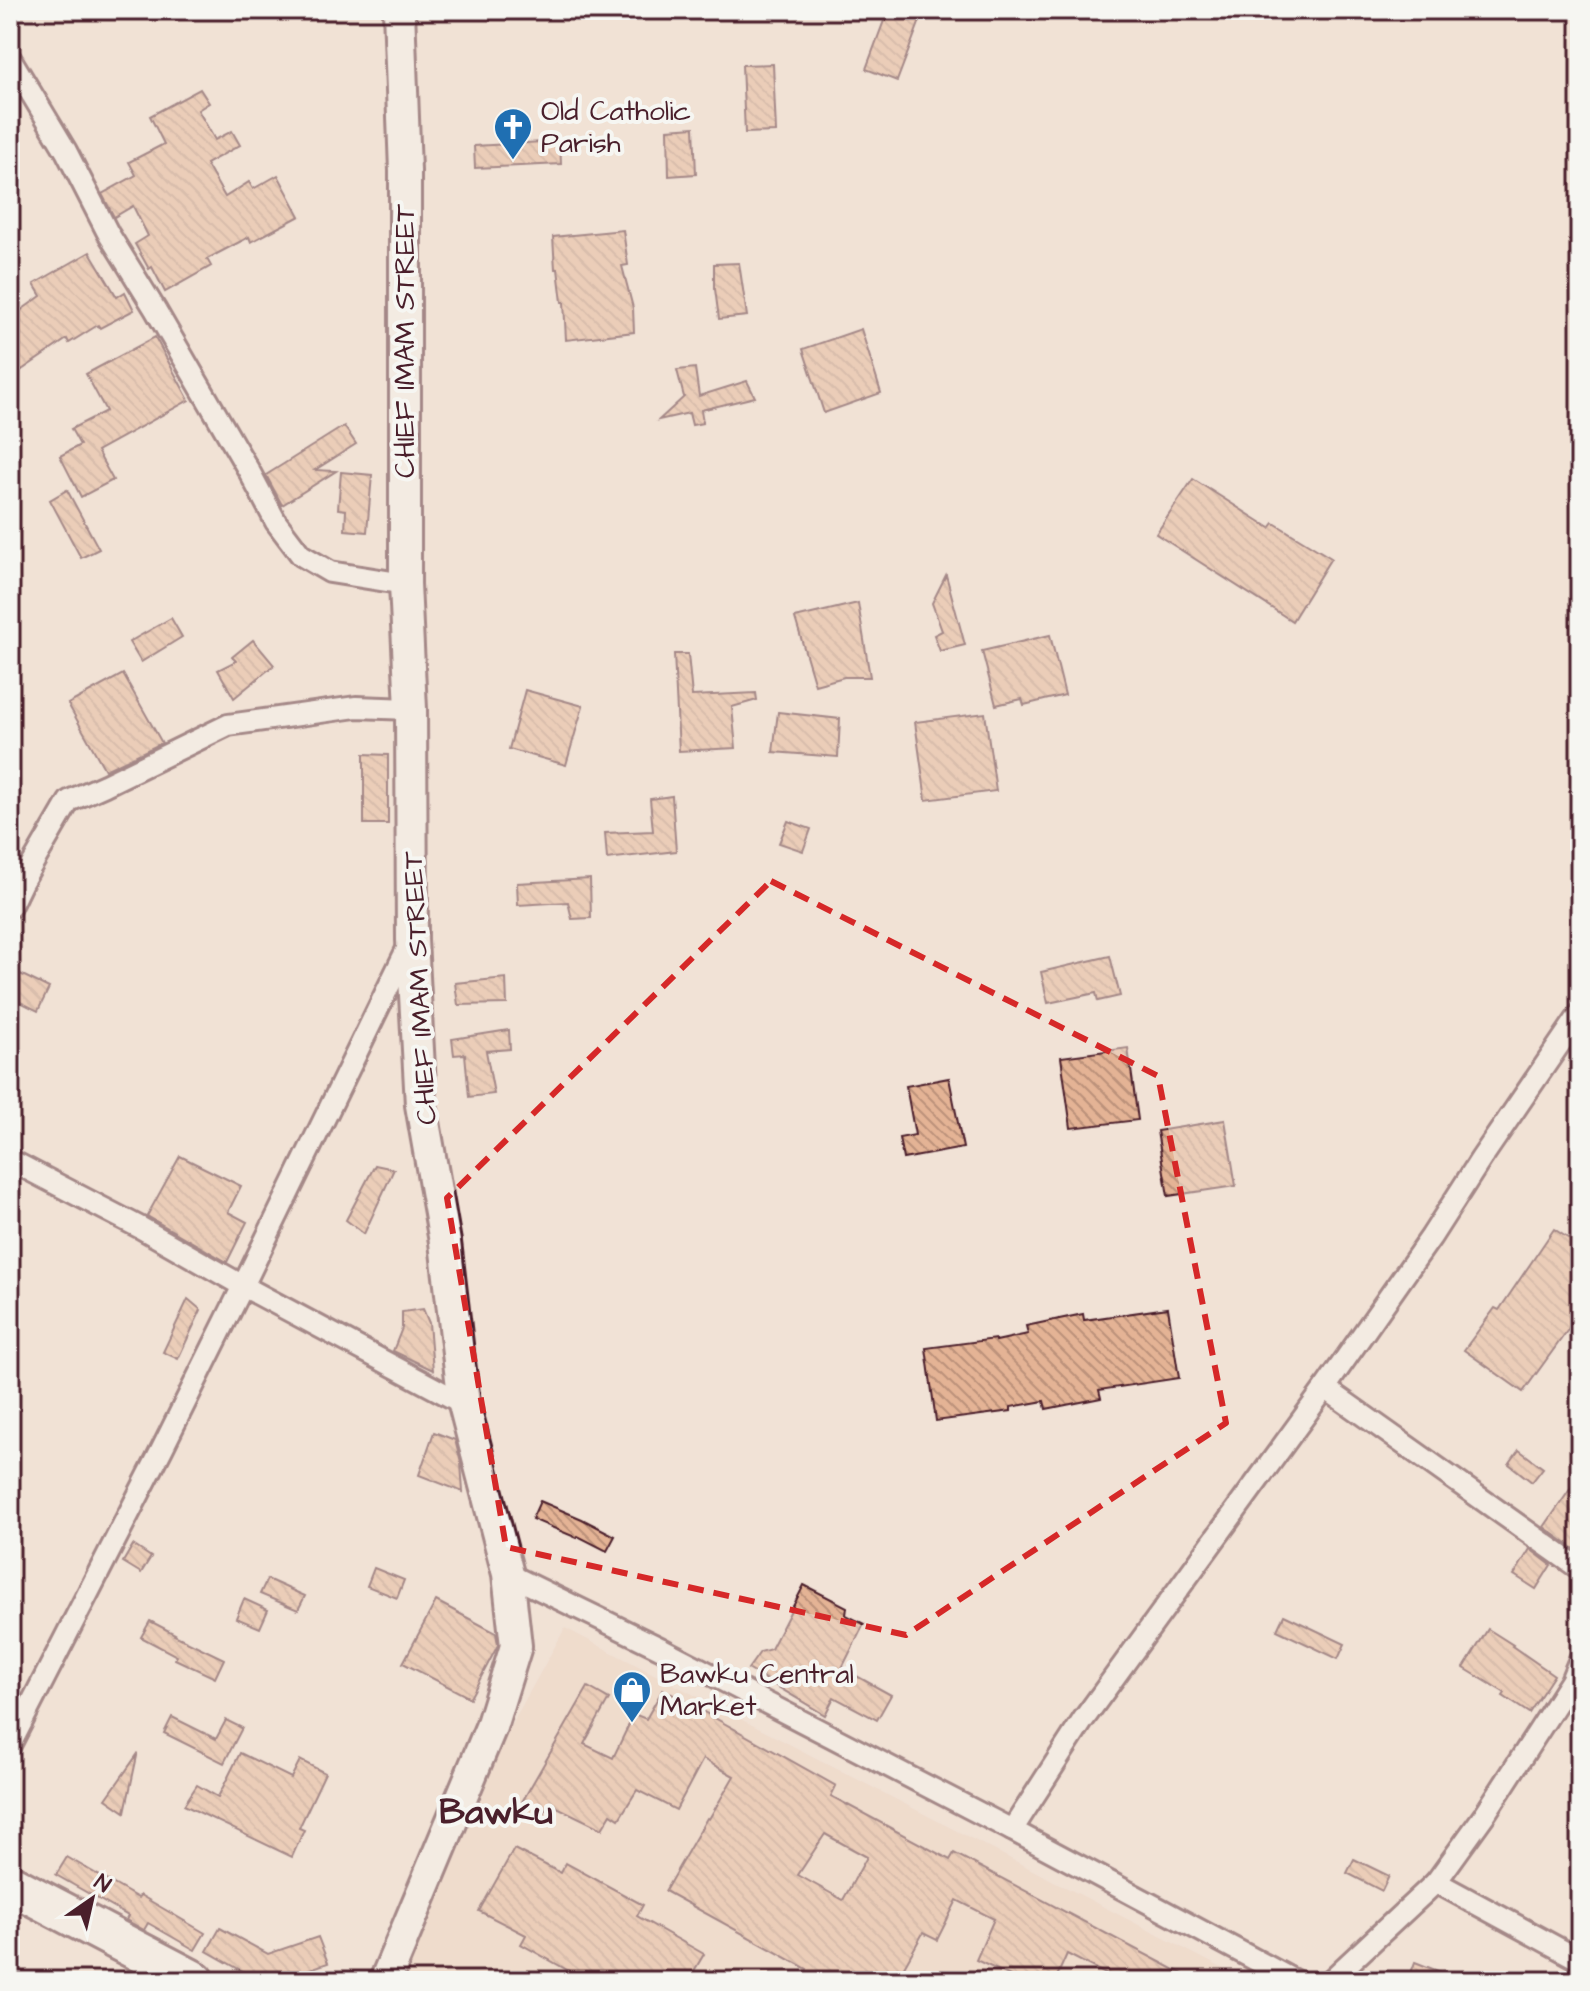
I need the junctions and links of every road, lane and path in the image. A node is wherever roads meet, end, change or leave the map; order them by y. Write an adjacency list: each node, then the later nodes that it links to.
1 (399, 10): 3 (street, CHIEF IMAM STREET)
2 (10, 58): 3 (street)
3 (405, 584): 4 (street, CHIEF IMAM STREET)
4 (411, 709): 5 (street); 6 (street, CHIEF IMAM STREET)
5 (10, 907)
6 (412, 940): 9 (street); 11 (street, CHIEF IMAM STREET)
7 (1580, 1014): 10 (street)
8 (10, 1160): 9 (street)
9 (243, 1286): 11 (street); 15 (street)
10 (1325, 1388): 12 (street); 16 (street)
11 (464, 1404): 13 (street, CHIEF IMAM STREET)
12 (1580, 1569)
13 (508, 1574): 16 (street); 21 (street, CHIEF IMAM STREET)
14 (1580, 1659): 17 (street)
15 (10, 1745)
16 (1012, 1830): 22 (street)
17 (1436, 1882): 19 (street); 23 (street)
18 (10, 1884): 20 (highway)
19 (1580, 1960)
20 (195, 1981)
21 (385, 1981)
22 (1295, 1981)
23 (1330, 1981)

